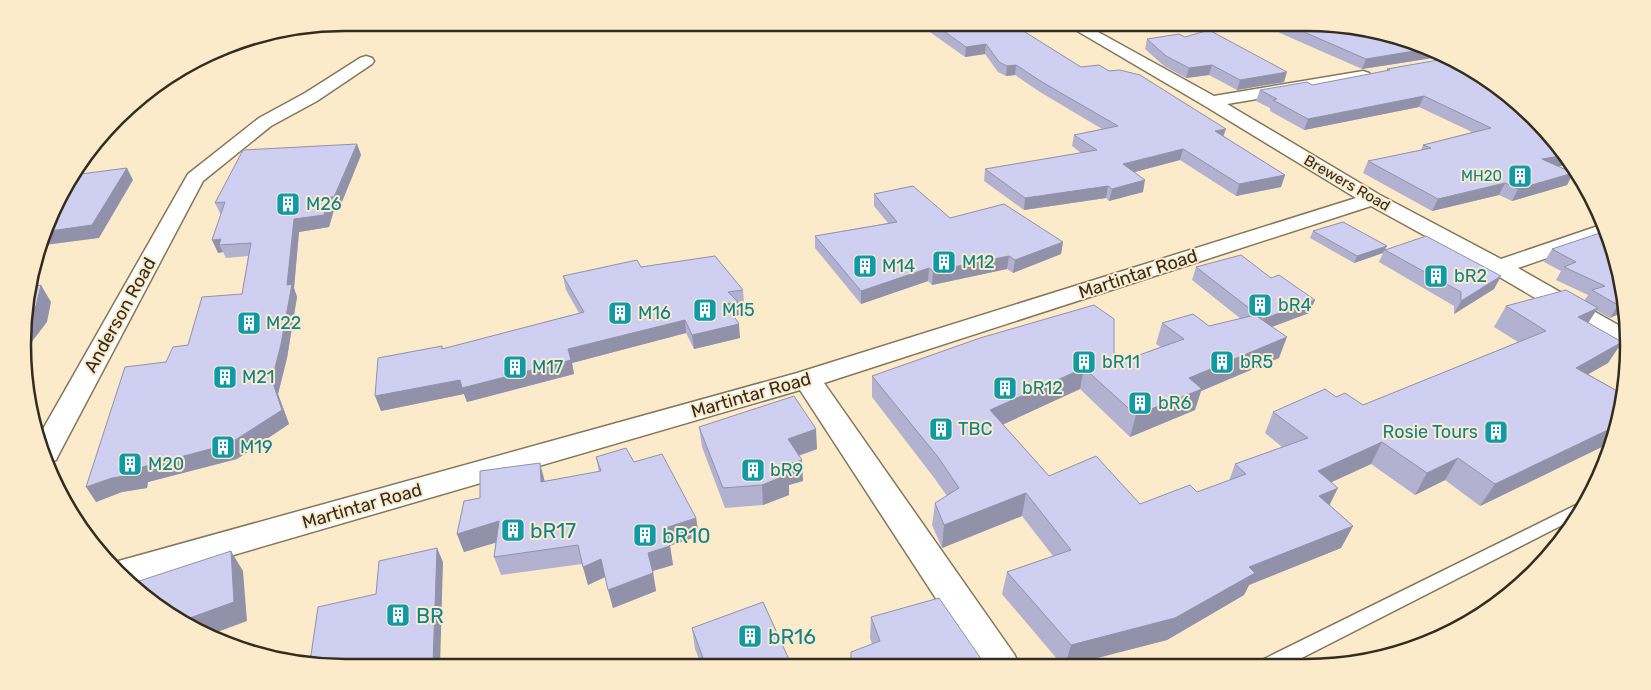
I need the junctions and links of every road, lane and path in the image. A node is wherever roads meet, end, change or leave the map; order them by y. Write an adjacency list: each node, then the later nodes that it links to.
1 (1086, 31): 4 (street, Brewers Road)
2 (366, 61): 10 (street, Anderson Road)
3 (1379, 74): 4 (street)
4 (1211, 102): 5 (street, Brewers Road)
5 (1373, 199): 7 (street, Brewers Road); 9 (street, Martintar Road)
6 (1599, 232): 7 (street)
7 (1499, 267): 8 (street, Brewers Road)
8 (1620, 336)
9 (808, 379): 12 (street, Martintar Road); 13 (street)
10 (48, 446)
11 (1570, 514): 14 (lane)
12 (128, 572)
13 (996, 659)
14 (1282, 659)

